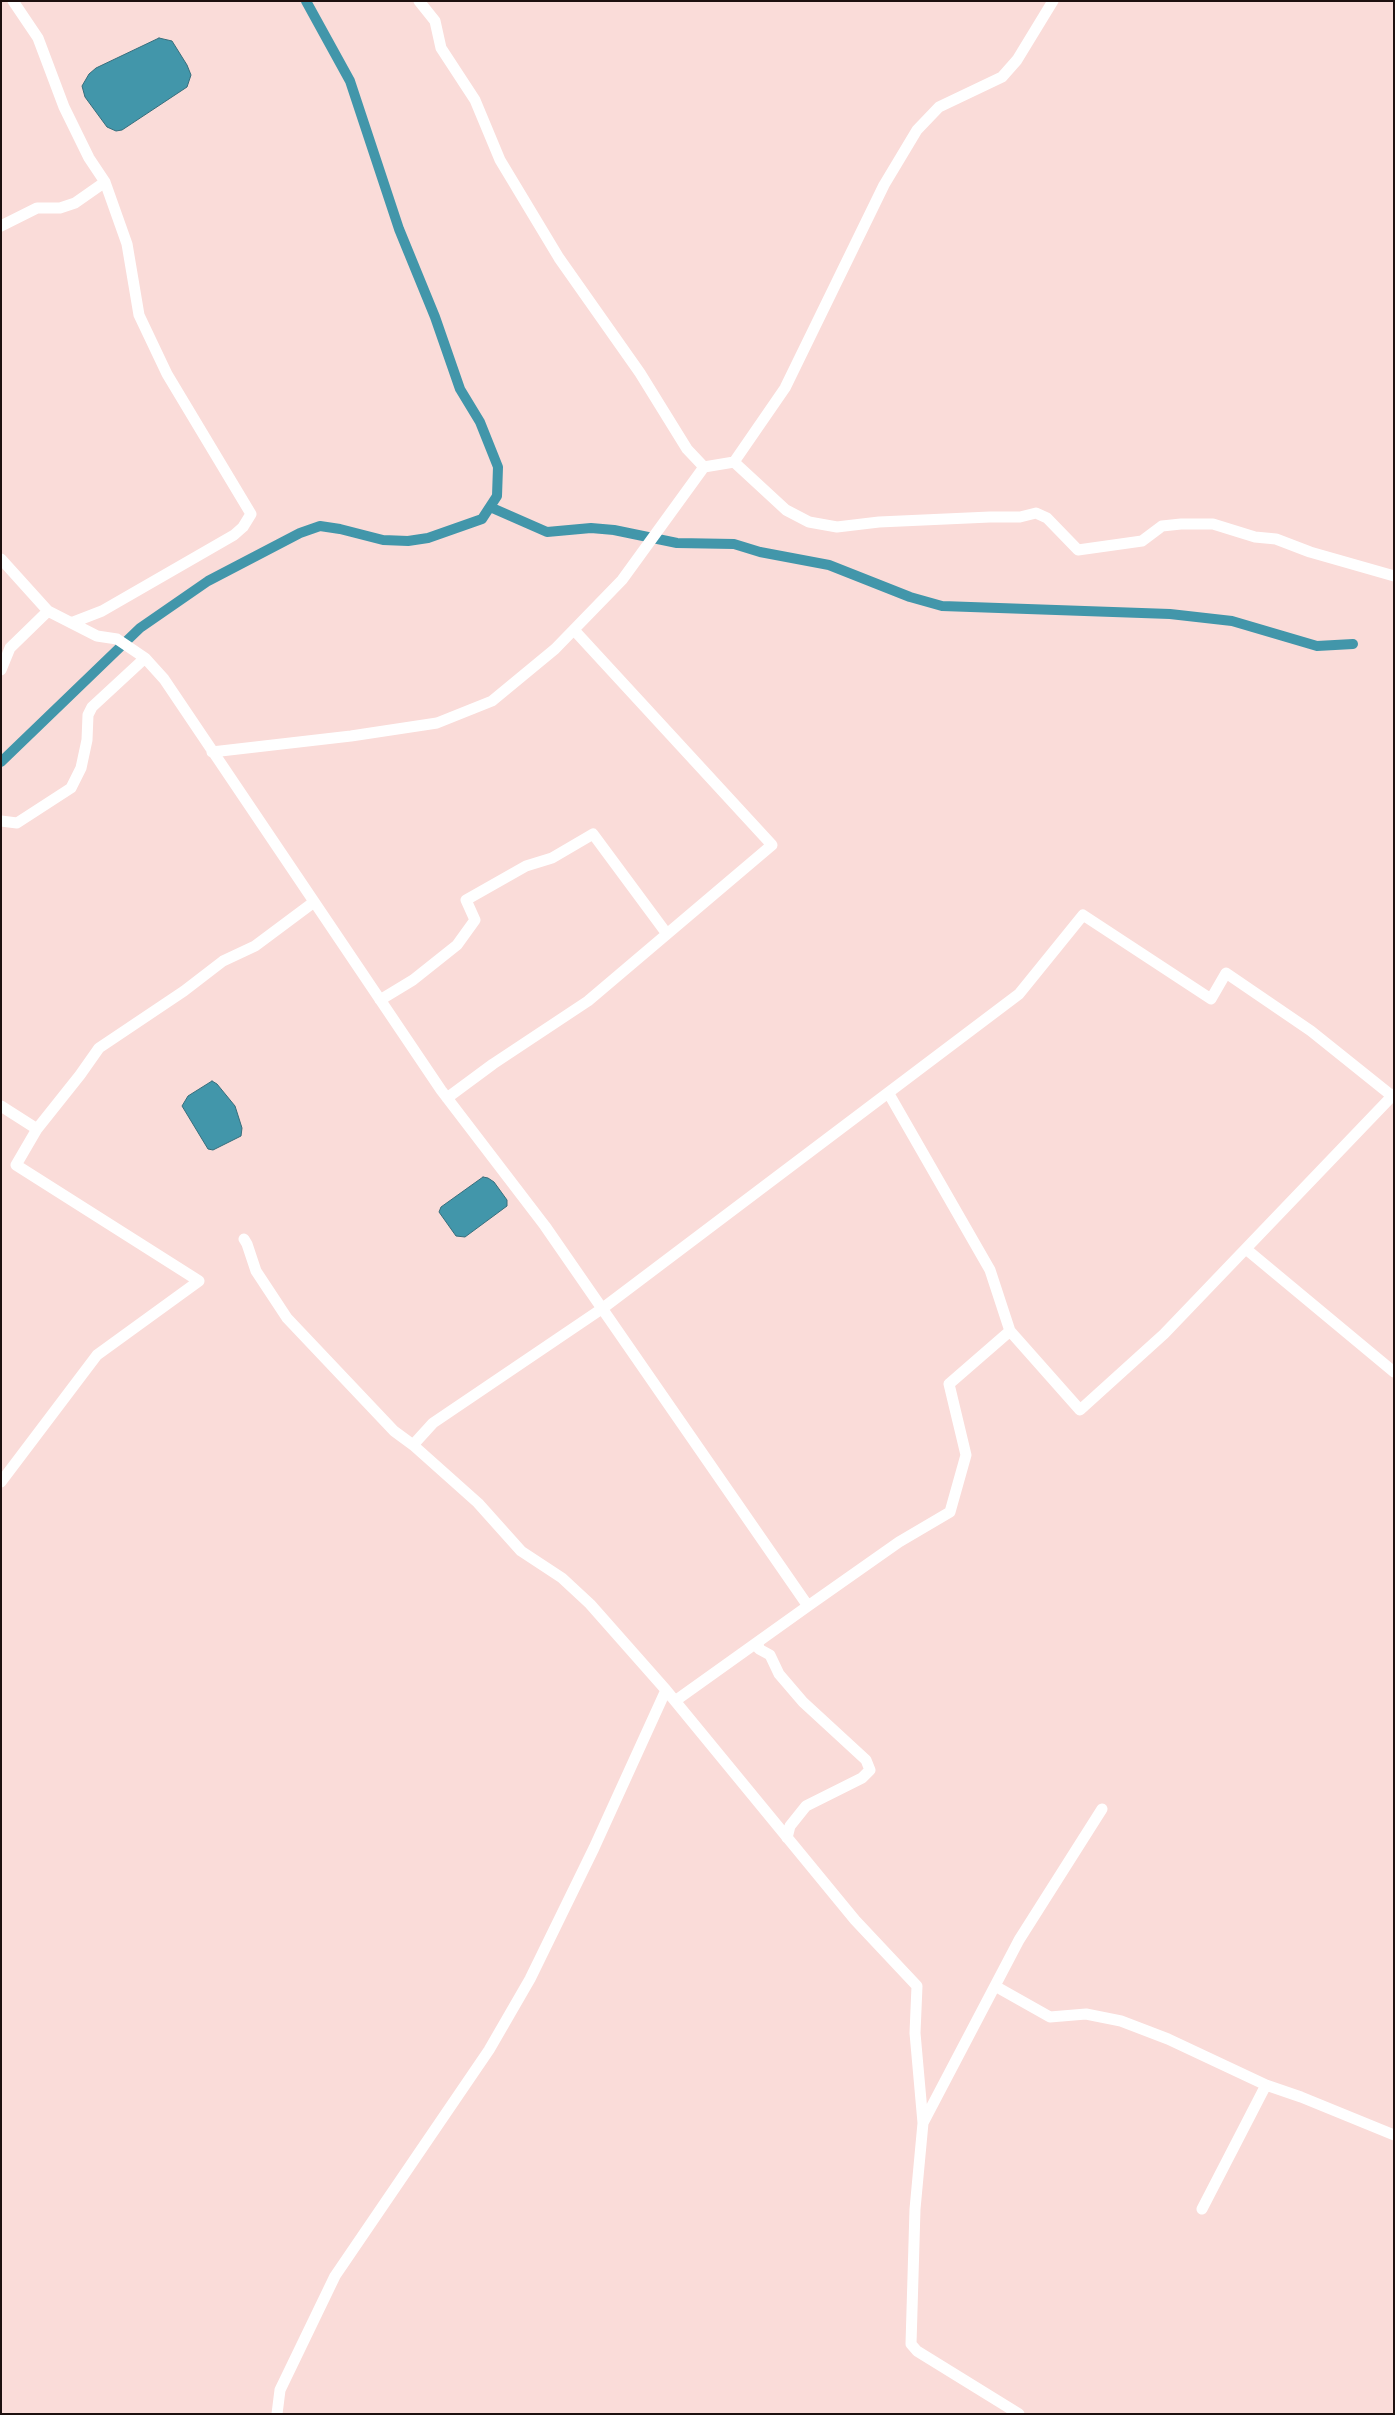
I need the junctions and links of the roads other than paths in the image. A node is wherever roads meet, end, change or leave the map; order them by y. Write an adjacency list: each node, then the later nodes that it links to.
1 (13, 1): 4 (street)
2 (419, 1): 7 (street)
3 (1053, 1): 6 (street)
4 (106, 182): 5 (street); 11 (street)
5 (1, 226)
6 (734, 462): 7 (street); 9 (street)
7 (704, 467): 12 (street)
8 (1, 559): 10 (street)
9 (1394, 576)
10 (48, 610): 11 (street); 14 (street)
11 (71, 623): 13 (street)
12 (574, 630): 15 (street); 18 (street)
13 (146, 658): 15 (street); 16 (street)
14 (1, 670)
15 (212, 752): 17 (street)
16 (1, 821)
17 (314, 902): 19 (street); 24 (street)
18 (667, 934): 19 (street); 22 (street)
19 (380, 1000): 22 (street)
20 (889, 1094): 21 (street); 27 (street); 28 (street)
21 (1393, 1095): 26 (street)
22 (447, 1098): 27 (street)
23 (1, 1106): 24 (street)
24 (37, 1128): 31 (street)
25 (244, 1240): 30 (street)
26 (1246, 1249): 28 (street); 29 (street)
27 (603, 1308): 30 (street); 32 (street)
28 (1010, 1331): 32 (street)
29 (1394, 1372)
30 (413, 1445): 34 (street)
31 (1, 1482)
32 (808, 1606): 33 (street)
33 (758, 1642): 35 (street); 37 (street)
34 (666, 1690): 35 (street); 43 (street)
35 (675, 1701): 37 (street)
36 (1102, 1809): 38 (street)
37 (787, 1838): 40 (street)
38 (995, 1986): 39 (street); 40 (street)
39 (1266, 2085): 41 (street); 42 (street)
40 (923, 2123): 44 (street)
41 (1394, 2136)
42 (1202, 2209)
43 (277, 2414)
44 (1019, 2414)

